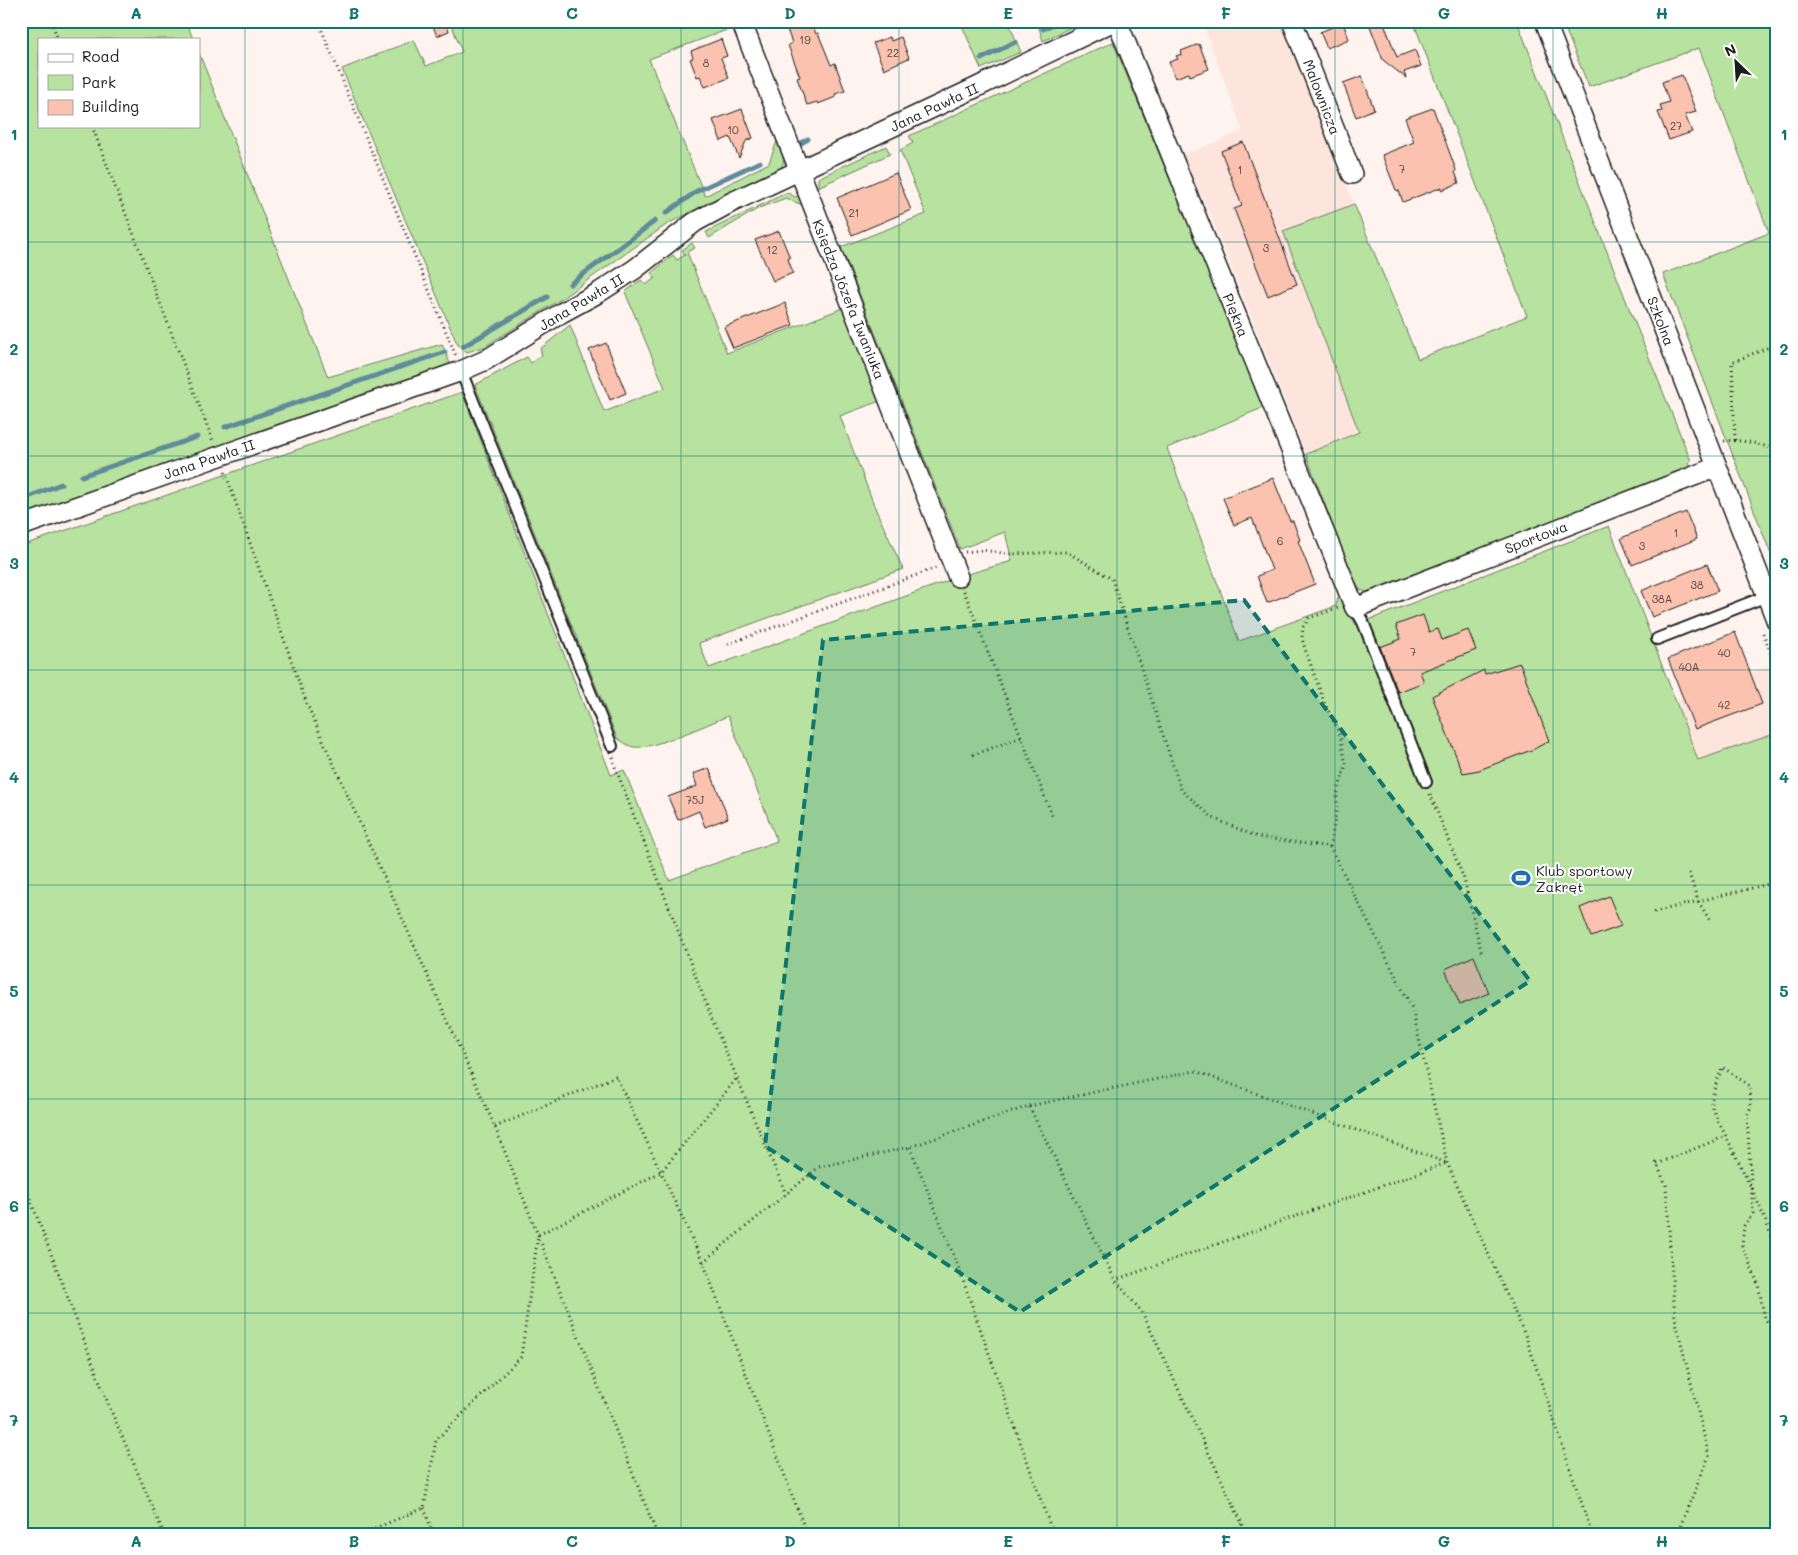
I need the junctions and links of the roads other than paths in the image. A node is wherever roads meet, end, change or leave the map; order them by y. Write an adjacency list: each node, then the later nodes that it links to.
1 (741, 21): 5 (street, Księdza Józefa Iwaniuka)
2 (1116, 21): 5 (street, Jana Pawła II); 12 (street, Piękna)
3 (1292, 21): 6 (street, Malownicza)
4 (1545, 21): 8 (street, Szkolna)
5 (798, 170): 7 (street, Jana Pawła II); 10 (street, Księdza Józefa Iwaniuka)
6 (1352, 174)
7 (461, 371): 9 (street, Jana Pawła II); 15 (lane)
8 (1717, 467): 11 (street, Szkolna); 12 (street, Sportowa)
9 (21, 526)
10 (953, 564)
11 (1767, 596): 13 (street, Szkolna); 14 (lane)
12 (1355, 608): 16 (lane)
13 (1777, 622)
14 (1657, 639)
15 (612, 746)
16 (1426, 782)

